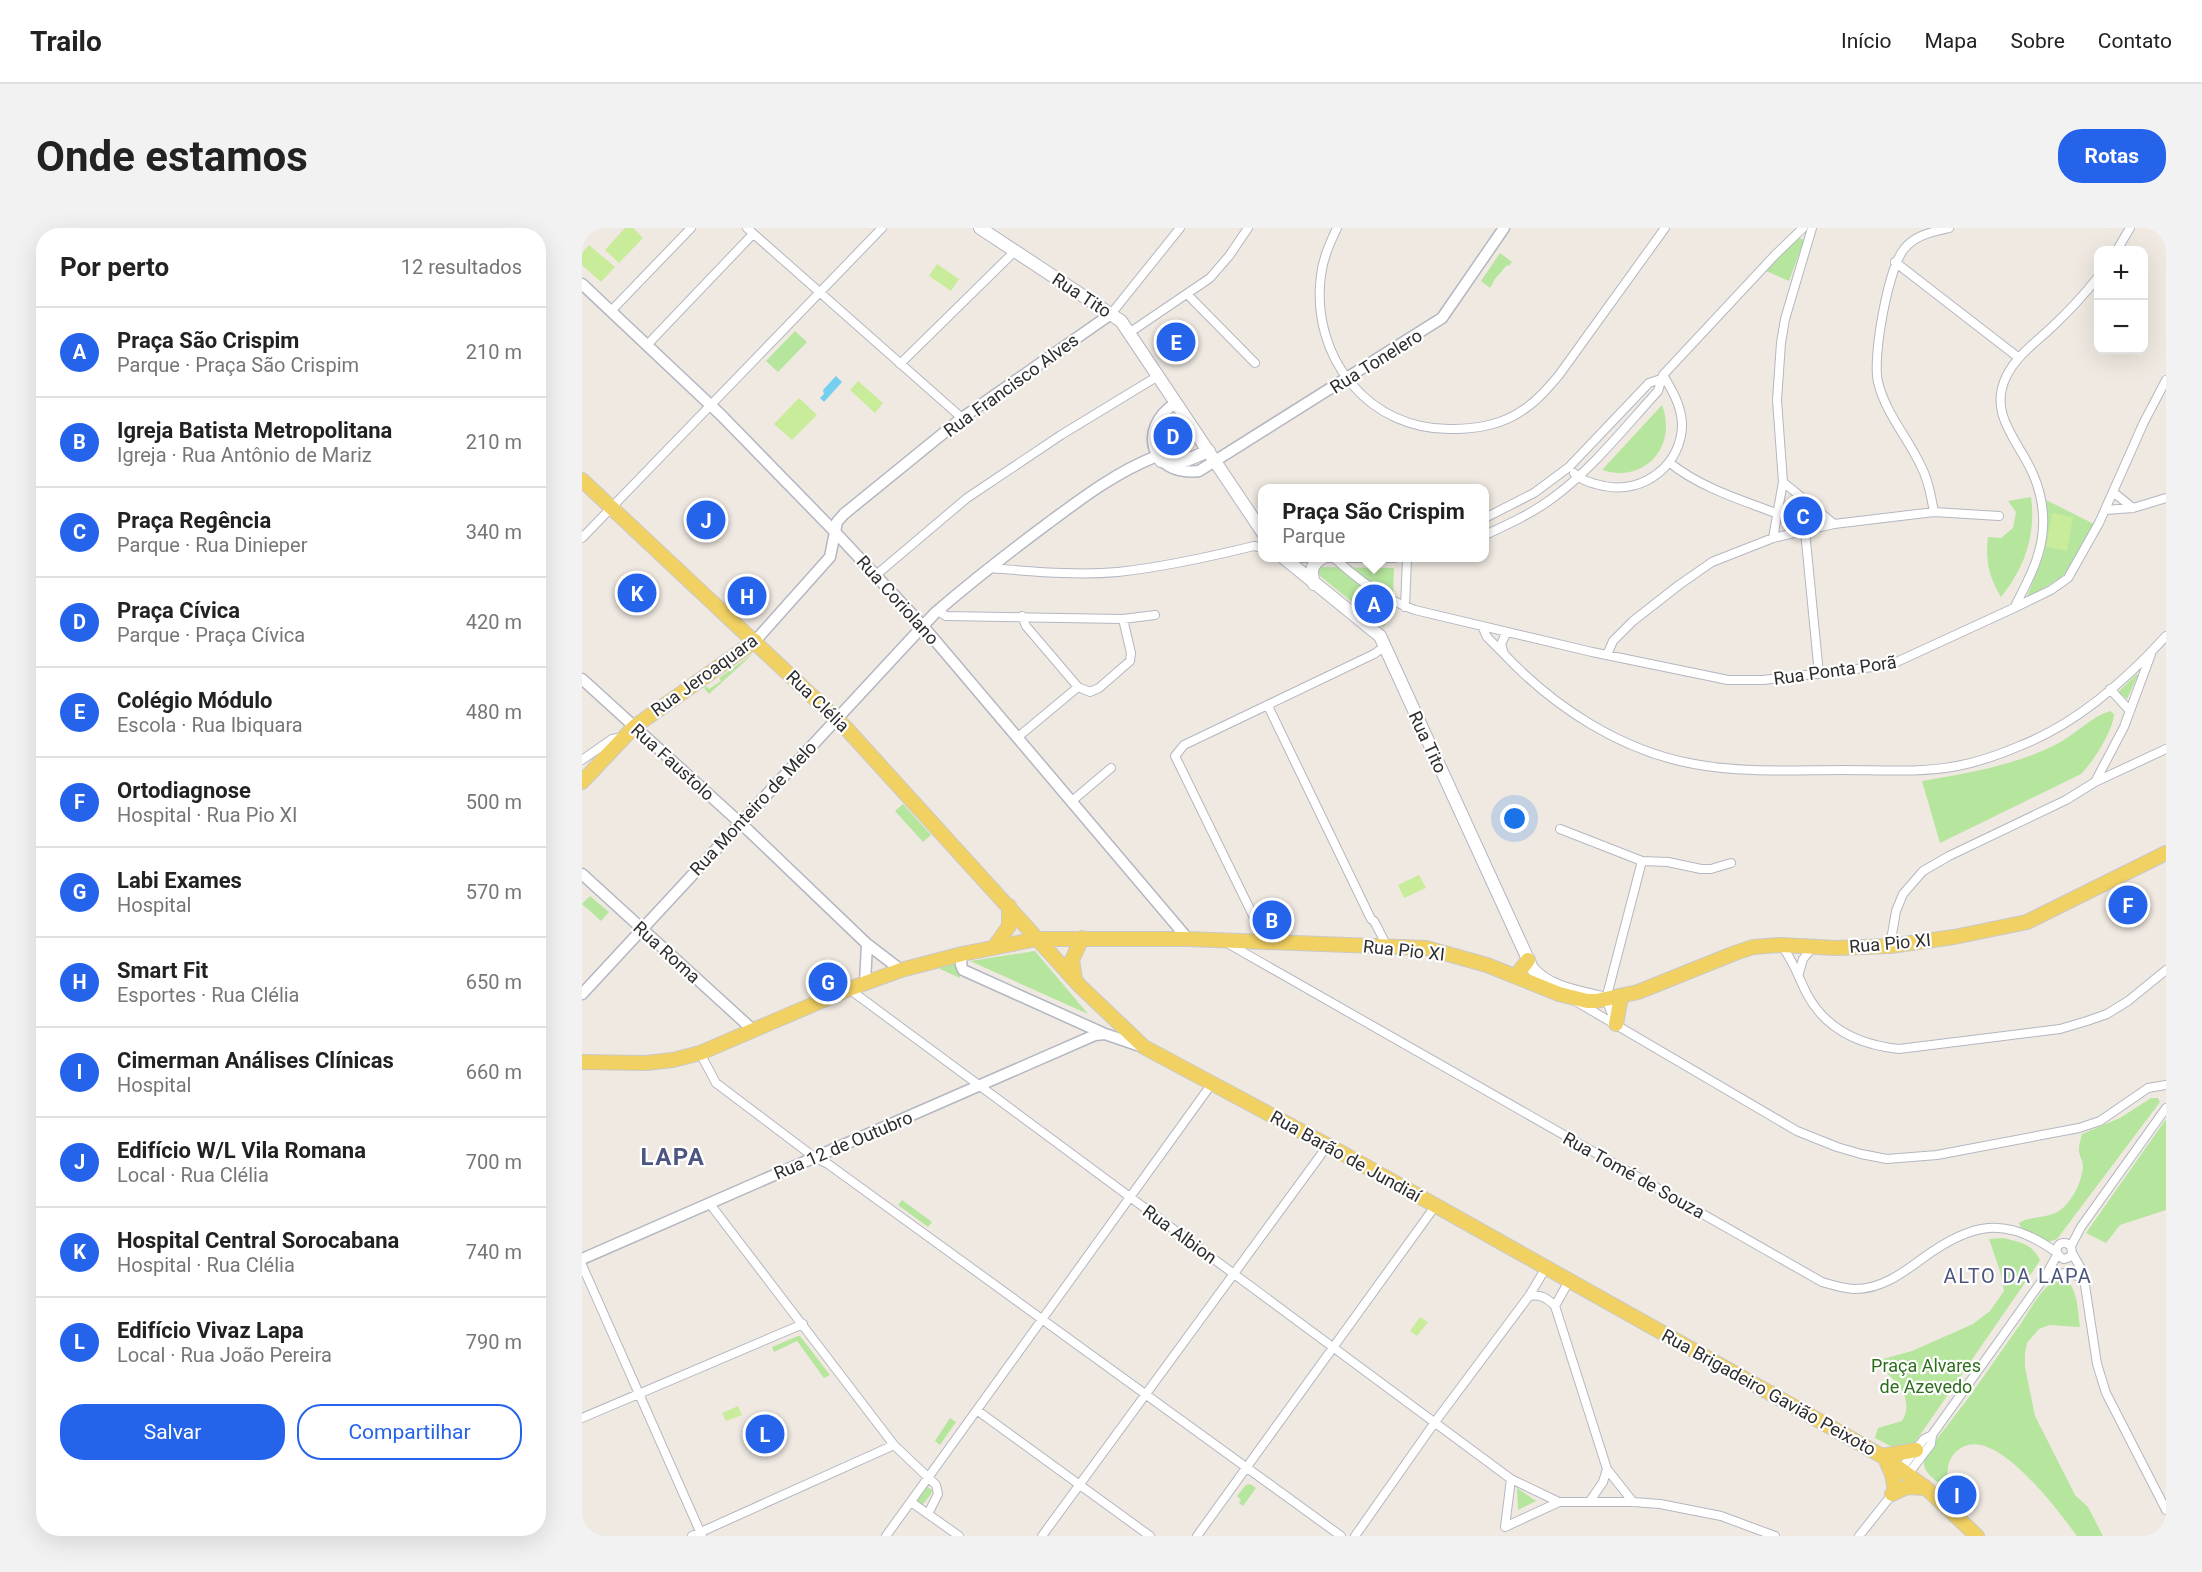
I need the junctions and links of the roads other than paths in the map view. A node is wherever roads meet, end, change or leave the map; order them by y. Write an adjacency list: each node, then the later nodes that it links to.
1 (691, 228): 21 (street)
2 (882, 228): 19 (street)
3 (980, 228): 15 (main road, Rua Tito)
4 (1180, 228): 22 (street, Rua Francisco Alves)
5 (1248, 228): 20 (street)
6 (1337, 228): 30 (street)
7 (1504, 228): 30 (street, Rua Tonelero)
8 (1665, 228): 30 (street)
9 (1803, 228): 29 (street)
10 (1812, 228): 41 (street)
11 (1949, 228): 16 (street)
12 (2130, 228): 14 (street)
13 (750, 231): 19 (street); 24 (street)
14 (2119, 246)
15 (1015, 251): 22 (main road, Rua Tito); 27 (street)
16 (1896, 262): 25 (street); 50 (street)
17 (2094, 282): 25 (street)
18 (584, 289): 21 (street, Rua Coriolano)
19 (820, 292): 27 (street); 33 (street)
20 (1187, 294): 23 (street); 26 (street)
21 (611, 311): 24 (street, Rua Coriolano)
22 (1111, 315): 23 (main road, Rua Tito); 34 (street, Rua Francisco Alves)
23 (1129, 333): 28 (main road, Rua Tito)
24 (648, 344): 33 (street, Rua Coriolano)
25 (2019, 358): 73 (street)
26 (1255, 363)
27 (900, 364): 34 (street)
28 (1158, 376): 32 (main road, Rua Tito); 70 (street)
29 (1662, 377): 37 (street); 38 (street); 39 (street)
30 (1346, 379): 35 (street, Rua Tonelero)
31 (2166, 380): 42 (street, Rua Ponta Porã)
32 (1176, 403): 35 (main road, Rua Tito); 36 (street)
33 (710, 405): 46 (street); 58 (street, Rua Coriolano)
34 (962, 418): 58 (street, Rua Francisco Alves)
35 (1212, 456): 36 (main road); 55 (main road, Rua Tito)
36 (1159, 458): 69 (street, Rua Monteiro de Melo)
37 (1670, 464): 39 (street); 51 (street)
38 (1569, 467): 39 (street); 43 (street)
39 (1578, 477): 45 (street)
40 (582, 480): 46 (main road, Rua Clélia)
41 (1783, 483): 51 (street); 56 (street)
42 (2113, 492): 47 (street); 49 (street, Rua Ponta Porã)
43 (1534, 493): 45 (street); 48 (street)
44 (2166, 498): 47 (street)
45 (1543, 505): 54 (street)
46 (611, 508): 61 (street); 82 (main road, Rua Clélia)
47 (2133, 508): 49 (street)
48 (1505, 510): 52 (street); 54 (street)
49 (2105, 510): 73 (street, Rua Ponta Porã)
50 (1934, 512): 53 (street); 56 (street)
51 (1778, 514): 62 (street)
52 (1489, 516)
53 (1999, 516)
54 (1512, 523): 59 (street)
55 (1258, 524)
56 (1834, 524): 57 (street)
57 (1805, 531): 62 (street); 87 (street)
58 (836, 533): 70 (street, Rua Coriolano); 82 (street, Rua Jeroaquara)
59 (1489, 533)
60 (1258, 537): 63 (street)
61 (582, 538)
62 (1773, 538): 86 (street)
63 (1249, 547): 64 (street); 69 (street)
64 (1258, 547)
65 (1289, 562): 71 (main road, Rua Tito)
66 (1315, 562): 71 (main road)
67 (1340, 562): 72 (street, Rua Ponta Porã)
68 (1407, 562): 72 (street)
69 (987, 568): 74 (street, Rua Monteiro de Melo)
70 (876, 575): 78 (street, Rua Coriolano)
71 (1314, 584): 83 (main road, Rua Tito)
72 (1405, 607): 79 (street, Rua Ponta Porã)
73 (2014, 608): 87 (street, Rua Ponta Porã)
74 (938, 610): 76 (street); 78 (street, Rua Monteiro de Melo)
75 (1155, 615): 77 (street)
76 (1022, 616): 77 (street); 89 (street)
77 (1123, 619): 89 (street)
78 (922, 625): 93 (street, Rua Monteiro de Melo); 95 (street, Rua Coriolano)
79 (1482, 626): 80 (street, Rua Ponta Porã); 85 (street)
80 (1508, 632): 85 (street); 86 (street, Rua Ponta Porã)
81 (2166, 636): 84 (street)
82 (755, 641): 93 (main road, Rua Clélia); 94 (main road, Rua Jeroaquara)
83 (1381, 651): 91 (street); 122 (main road, Rua Tito)
84 (2152, 651): 90 (street); 92 (street)
85 (1504, 654): 90 (street)
86 (1607, 655): 87 (street, Rua Ponta Porã)
87 (1819, 674)
88 (582, 680): 94 (street, Rua Faustolo)
89 (1078, 687): 95 (street)
90 (2110, 689): 92 (street)
91 (1268, 706): 114 (street); 118 (street)
92 (2130, 711): 100 (street)
93 (836, 718): 102 (street, Rua Monteiro de Melo); 108 (main road, Rua Clélia)
94 (629, 732): 97 (street); 99 (main road, Rua Jeroaquara); 102 (street, Rua Faustolo)
95 (1018, 737): 101 (street, Rua Coriolano)
96 (2166, 748): 100 (street)
97 (582, 760)
98 (1111, 768): 101 (street)
99 (582, 782)
100 (2095, 782): 119 (street)
101 (1072, 801): 112 (street, Rua Coriolano)
102 (739, 822): 109 (street, Rua Monteiro de Melo); 115 (street, Rua Faustolo)
103 (1560, 829): 105 (street)
104 (2166, 853): 119 (main road, Rua Pio XI)
105 (1642, 861): 106 (street); 133 (street)
106 (1731, 863)
107 (582, 874): 109 (street, Rua Roma)
108 (1009, 906): 111 (main road, Rua Clélia); 117 (main road)
109 (641, 929): 130 (street, Rua Monteiro de Melo); 135 (street, Rua Roma)
110 (1083, 938): 111 (main road, Rua Pio XI); 112 (main road, Rua Pio XI); 127 (main road)
111 (1037, 939): 117 (main road, Rua Pio XI); 127 (main road, Rua Clélia)
112 (1188, 939): 113 (main road, Rua Pio XI)
113 (1223, 940): 114 (main road, Rua Pio XI); 152 (street, Rua Tomé de Souza)
114 (1266, 942): 118 (main road, Rua Pio XI)
115 (867, 944): 123 (street, Rua Faustolo); 128 (street)
116 (1781, 945): 120 (main road, Rua Pio XI); 125 (street); 132 (main road, Rua Pio XI)
117 (995, 946): 121 (main road, Rua Pio XI)
118 (1384, 946): 126 (main road, Rua Pio XI)
119 (1890, 946): 120 (main road, Rua Pio XI)
120 (1813, 948): 125 (street)
121 (962, 954): 123 (main road, Rua Pio XI); 136 (street)
122 (1528, 960): 126 (main road); 133 (main road, Rua Pio XI)
123 (901, 970): 128 (main road, Rua Pio XI)
124 (2166, 970): 125 (street)
125 (1799, 973)
126 (1516, 976): 131 (main road, Rua Pio XI)
127 (1075, 979): 137 (main road, Rua Barão de Jundiaí)
128 (865, 983): 129 (main road, Rua Pio XI)
129 (849, 989): 135 (main road, Rua Pio XI); 142 (street, Rua Albion)
130 (582, 994)
131 (1566, 996): 133 (main road, Rua Pio XI); 134 (street)
132 (1621, 997): 133 (main road, Rua Pio XI); 134 (main road)
133 (1606, 999): 134 (street)
134 (1616, 1024): 143 (street)
135 (753, 1030): 138 (main road, Rua Pio XI)
136 (1104, 1034): 137 (street); 142 (street, Rua 12 de Outubro)
137 (1144, 1047): 140 (main road, Rua Barão de Jundiaí)
138 (700, 1053): 139 (main road, Rua Pio XI); 148 (street)
139 (582, 1062)
140 (1213, 1082): 147 (main road, Rua Barão de Jundiaí); 149 (street)
141 (2166, 1085): 143 (street)
142 (979, 1086): 148 (street, Rua 12 de Outubro); 149 (street, Rua Albion)
143 (2152, 1086): 144 (street)
144 (2166, 1091)
145 (2166, 1103): 146 (street)
146 (2164, 1110): 152 (street)
147 (1328, 1145): 151 (main road, Rua Barão de Jundiaí); 156 (street)
148 (814, 1157): 150 (street, Rua 12 de Outubro); 162 (street)
149 (1130, 1198): 156 (street, Rua Albion); 162 (street)
150 (710, 1204): 153 (street, Rua 12 de Outubro); 163 (street)
151 (1436, 1205): 155 (main road, Rua Barão de Jundiaí); 164 (street)
152 (2064, 1252): 157 (street); 158 (street)
153 (582, 1259)
154 (582, 1264): 165 (street)
155 (1547, 1266): 159 (main road, Rua Brigadeiro Gavião Peixoto); 160 (street)
156 (1234, 1274): 164 (street, Rua Albion); 166 (street)
157 (2046, 1275): 158 (street); 170 (street)
158 (2080, 1278): 186 (street)
159 (1570, 1279): 161 (street); 173 (main road, Rua Brigadeiro Gavião Peixoto)
160 (1529, 1296): 161 (street); 169 (street)
161 (1555, 1306): 175 (street)
162 (1041, 1320): 166 (street); 167 (street)
163 (803, 1324): 165 (street); 171 (street)
164 (1333, 1348): 169 (street, Rua Albion); 174 (street)
165 (638, 1394): 168 (street); 189 (street)
166 (1144, 1395): 174 (street); 179 (street)
167 (978, 1411): 177 (street); 179 (street)
168 (582, 1418)
169 (1435, 1422): 178 (street, Rua Albion); 197 (street)
170 (1932, 1435): 172 (street); 176 (street)
171 (894, 1445): 177 (street); 189 (street)
172 (1916, 1450): 173 (main road); 176 (street)
173 (1884, 1457): 176 (main road, Rua Brigadeiro Gavião Peixoto); 181 (main road)
174 (1246, 1468): 195 (street); 196 (street)
175 (1607, 1469): 182 (street); 185 (street)
176 (1905, 1472): 180 (main road, Rua Brigadeiro Gavião Peixoto); 181 (street)
177 (928, 1477): 183 (street); 187 (street)
178 (1511, 1479): 184 (street, Rua Albion); 188 (street)
179 (1080, 1484): 193 (street); 194 (street)
180 (1926, 1488): 181 (main road); 200 (main road, Rua Brigadeiro Gavião Peixoto)
181 (1894, 1492): 199 (street)
182 (1590, 1501): 184 (street); 185 (street)
183 (911, 1502): 187 (street); 191 (street)
184 (1559, 1502): 188 (street)
185 (1633, 1502): 198 (street)
186 (2166, 1510)
187 (928, 1514): 192 (street)
188 (1505, 1527): 190 (street)
189 (698, 1535)
190 (1499, 1535)
191 (886, 1536)
192 (959, 1536)
193 (1042, 1536)
194 (1150, 1536)
195 (1197, 1536)
196 (1341, 1536)
197 (1355, 1536)
198 (1775, 1536)
199 (1859, 1536)
200 (1977, 1536)

